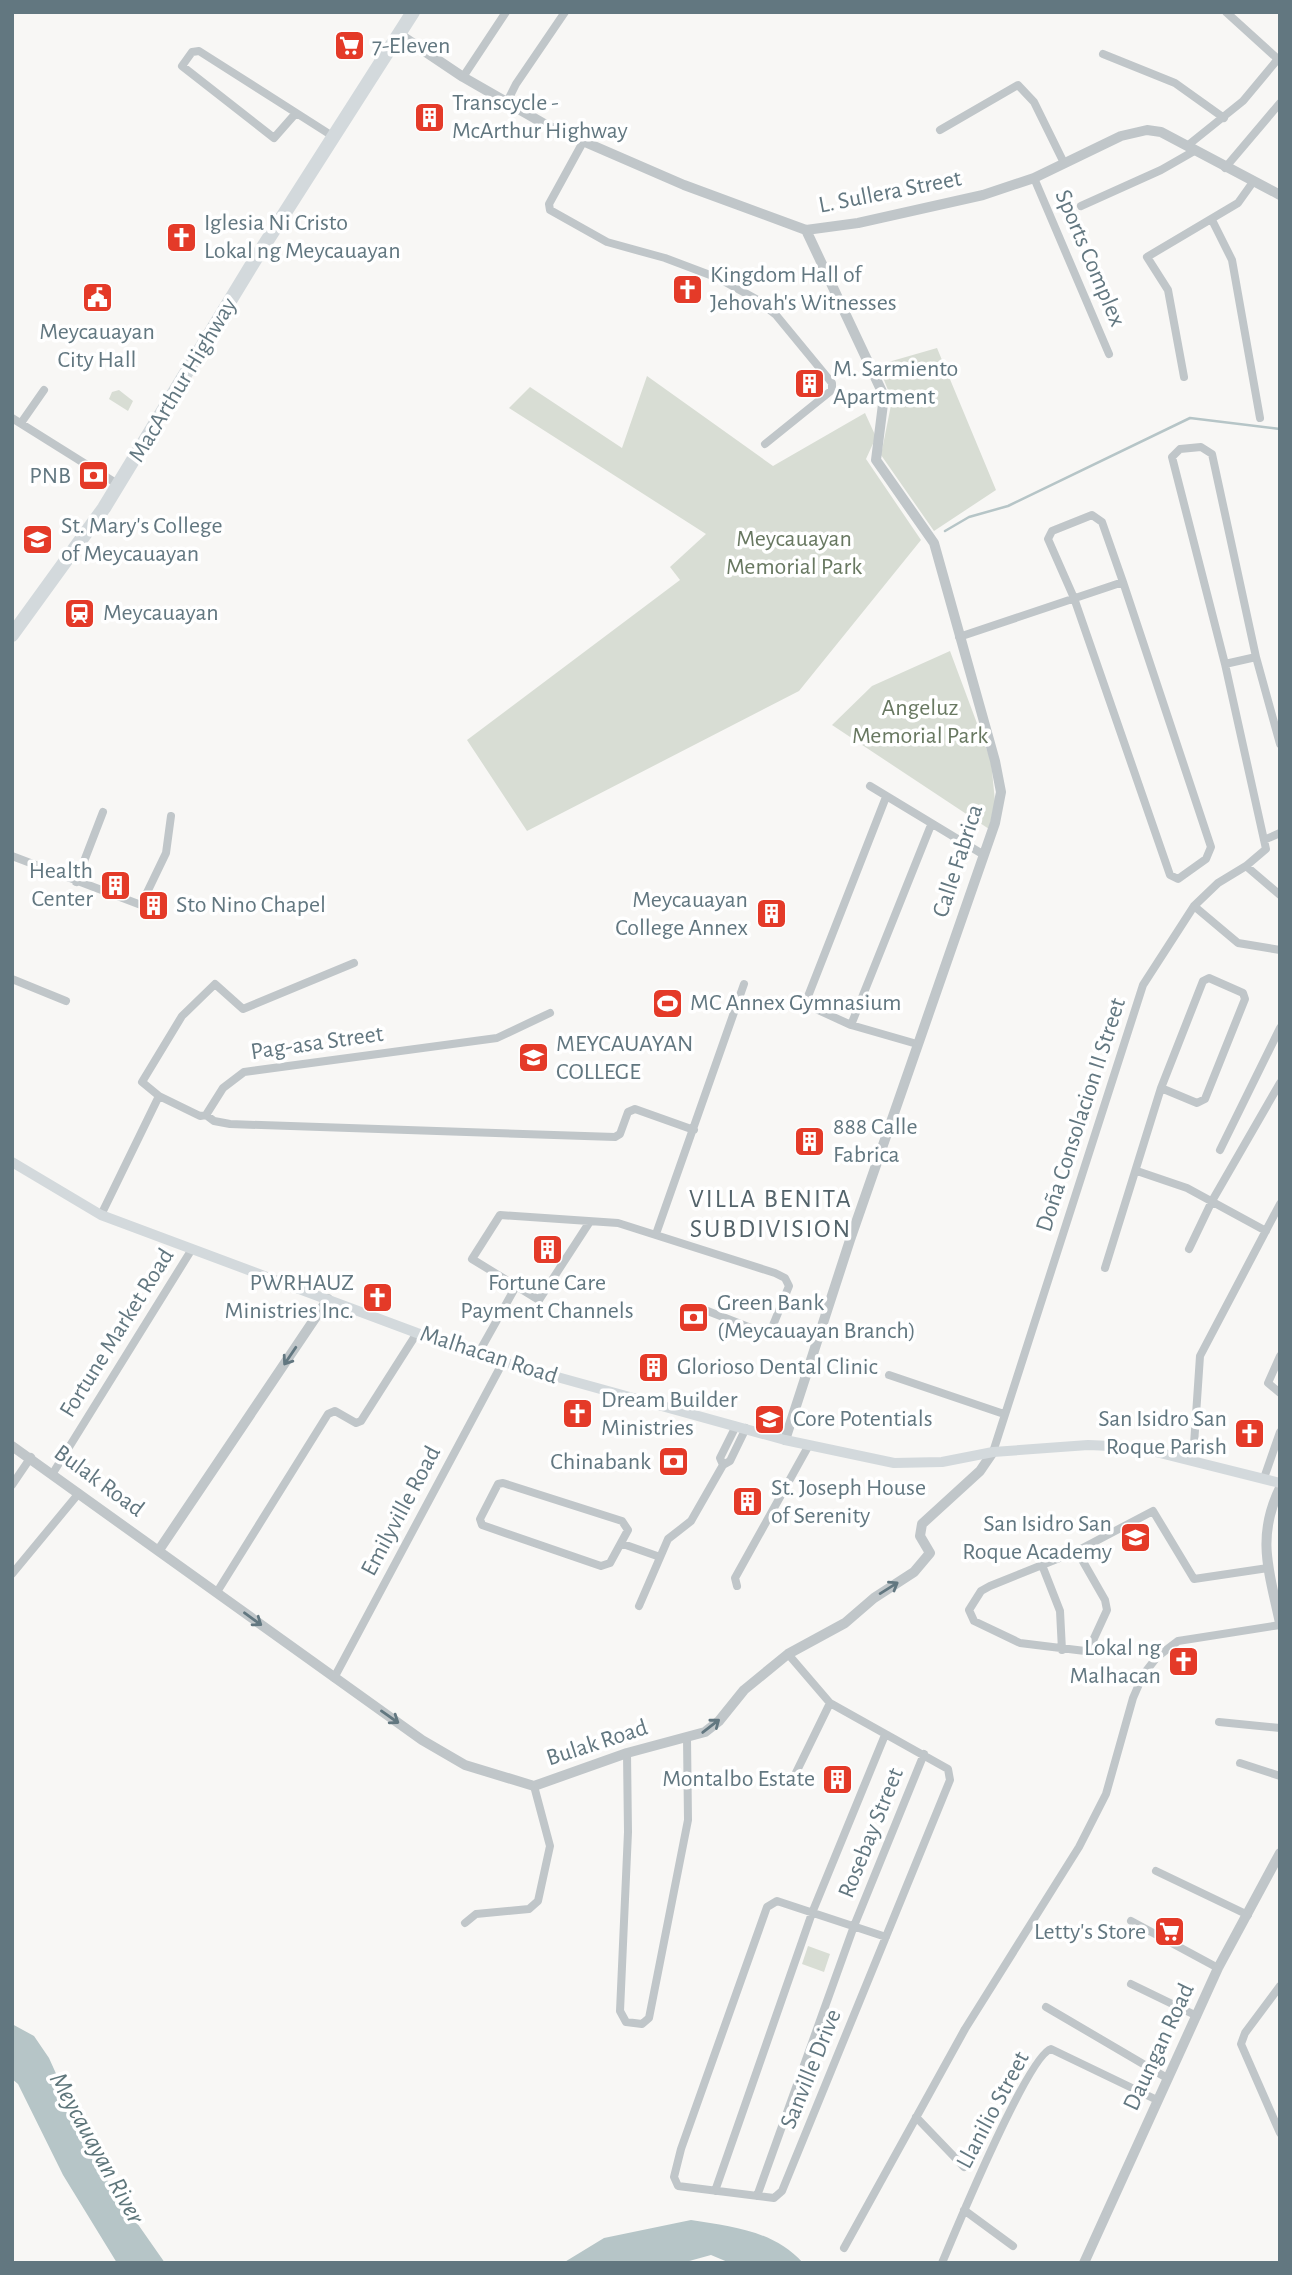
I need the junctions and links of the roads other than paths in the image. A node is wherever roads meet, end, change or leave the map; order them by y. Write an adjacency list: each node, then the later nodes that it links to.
1 (413, 12): 5 (highway, MacArthur Highway)
2 (506, 12): 8 (street)
3 (565, 12): 9 (street)
4 (1226, 12): 7 (street)
5 (399, 34): 8 (street, L. Sullera Street); 14 (highway, MacArthur Highway)
6 (1103, 54): 12 (street)
7 (1279, 60): 12 (street)
8 (463, 77): 9 (street, L. Sullera Street)
9 (507, 102): 15 (street, L. Sullera Street)
10 (1280, 103): 18 (street)
11 (296, 113): 11 (street); 14 (street)
12 (1224, 118): 16 (street)
13 (940, 130): 17 (street)
14 (334, 137): 32 (highway, MacArthur Highway)
15 (583, 142): 24 (street, L. Sullera Street); 31 (street)
16 (1192, 148): 17 (street, L. Sullera Street); 18 (street, L. Sullera Street); 22 (street)
17 (1064, 163): 19 (street, L. Sullera Street)
18 (1225, 167): 20 (street, L. Sullera Street)
19 (1034, 178): 24 (street, L. Sullera Street); 25 (street, Sports Complex)
20 (1252, 182): 21 (street, L. Sullera Street); 23 (street)
21 (1280, 195)
22 (1081, 206)
23 (1212, 220): 26 (street); 29 (street)
24 (807, 230): 36 (street, Calle Fabrica)
25 (1109, 354)
26 (1184, 377)
27 (44, 390): 30 (street)
28 (12, 418): 30 (street)
29 (1260, 418)
30 (21, 423): 32 (street)
31 (765, 444)
32 (120, 485): 35 (highway, MacArthur Highway)
33 (1124, 582): 34 (street); 34 (street); 34 (street)
34 (1074, 598): 36 (street)
35 (12, 635)
36 (959, 637): 47 (street, Calle Fabrica)
37 (1256, 657): 38 (street); 38 (street); 39 (street)
38 (1225, 664): 46 (street)
39 (1280, 744)
40 (870, 786): 41 (street)
41 (886, 797): 44 (street); 59 (street)
42 (103, 812): 50 (street)
43 (171, 816): 50 (street)
44 (931, 825): 47 (street); 59 (street)
45 (1280, 833): 46 (street)
46 (1264, 840): 49 (street)
47 (984, 855): 61 (street, Calle Fabrica)
48 (12, 856): 50 (street)
49 (1247, 866): 51 (street); 52 (street, Doña Consolacion II Street)
50 (76, 882)
51 (1280, 895)
52 (1194, 906): 53 (street); 88 (street, Doña Consolacion II Street)
53 (1280, 950)
54 (354, 963): 64 (street)
55 (12, 979): 57 (street)
56 (744, 984): 66 (street)
57 (66, 1001)
58 (550, 1013): 65 (street, Pag-asa Street)
59 (851, 1025): 61 (street)
60 (1280, 1028): 67 (street)
61 (917, 1044): 91 (street, Calle Fabrica)
62 (1280, 1083): 70 (street)
63 (1161, 1088): 63 (street); 69 (street)
64 (159, 1096): 65 (street); 72 (street)
65 (206, 1115): 66 (street)
66 (694, 1130): 75 (street)
67 (1220, 1150)
68 (12, 1161): 72 (main road, Malhacan Road)
69 (1137, 1171): 70 (street); 78 (street)
70 (1212, 1201): 74 (street); 77 (street)
71 (1280, 1204): 74 (street)
72 (101, 1215): 76 (main road, Malhacan Road)
73 (589, 1223): 75 (street); 79 (street); 79 (street)
74 (1266, 1231): 96 (street)
75 (656, 1234): 81 (street)
76 (192, 1249): 80 (main road, Malhacan Road); 97 (street, Fortune Market Road)
77 (1189, 1249)
78 (1105, 1268)
79 (515, 1288): 83 (street)
80 (328, 1299): 82 (main road, Malhacan Road); 103 (street, one-way to 103)
81 (705, 1310)
82 (417, 1332): 83 (main road, Malhacan Road); 110 (street)
83 (478, 1354): 85 (main road, Malhacan Road)
84 (1280, 1356): 87 (street)
85 (503, 1362): 89 (main road, Malhacan Road); 115 (street, Emilyville Road)
86 (889, 1375): 88 (street)
87 (1280, 1393)
88 (1004, 1414): 94 (street, Doña Consolacion II Street)
89 (741, 1427): 91 (main road, Malhacan Road); 105 (street)
90 (1280, 1433): 98 (street)
91 (785, 1440): 92 (main road, Malhacan Road)
92 (809, 1445): 94 (main road, Malhacan Road); 109 (street)
93 (12, 1447): 95 (street, Bulak Road)
94 (993, 1452): 96 (main road, Malhacan Road); 114 (street, Bulak Road, one-way to 94)
95 (30, 1457): 97 (street, Bulak Road); 99 (street)
96 (1193, 1459): 98 (main road, Malhacan Road)
97 (53, 1473): 101 (street, Bulak Road)
98 (1264, 1478): 100 (main road, Malhacan Road)
99 (12, 1485)
100 (1280, 1485): 107 (street)
101 (79, 1493): 103 (street, Bulak Road); 108 (street)
102 (622, 1544): 102 (street); 105 (street)
103 (159, 1550): 110 (street, Bulak Road)
104 (1077, 1551): 106 (street); 107 (street); 113 (street)
105 (660, 1557): 111 (street)
106 (1042, 1565): 113 (street); 113 (street)
107 (1269, 1569): 112 (street)
108 (12, 1574)
109 (737, 1586)
110 (216, 1592): 115 (street, Bulak Road, one-way to 115)
111 (639, 1606)
112 (1280, 1624): 142 (street)
113 (1062, 1650)
114 (788, 1654): 116 (street, Sanville Drive); 120 (street, Bulak Road, one-way to 114)
115 (334, 1678): 126 (street, Bulak Road, one-way to 126)
116 (830, 1703): 119 (street, Sanville Drive); 125 (street)
117 (1219, 1722): 118 (street)
118 (1280, 1728)
119 (885, 1735): 122 (street, Sanville Drive); 129 (street)
120 (687, 1738): 121 (street, Bulak Road); 121 (street)
121 (626, 1753): 126 (street, Bulak Road)
122 (923, 1754): 133 (street, Rosebay Street); 134 (street, Sanville Drive)
123 (1240, 1763): 124 (street)
124 (1280, 1776)
125 (790, 1785)
126 (534, 1786): 132 (street)
127 (1280, 1853): 130 (street, Daungan Road)
128 (1156, 1871): 130 (street)
129 (812, 1913): 133 (street); 145 (street); 145 (street, Sanville Drive)
130 (1248, 1915): 135 (street, Daungan Road)
131 (1131, 1921): 135 (street)
132 (465, 1923)
133 (854, 1926): 134 (street); 146 (street, Rosebay Street)
134 (886, 1937): 146 (street, Sanville Drive)
135 (1218, 1968): 139 (street, Daungan Road)
136 (1132, 1983): 139 (street)
137 (1280, 1986): 143 (street)
138 (1046, 2007): 140 (street)
139 (1197, 2016): 140 (street, Daungan Road)
140 (1167, 2078): 141 (street, Daungan Road)
141 (1157, 2100): 147 (street, Llanilio Street); 151 (street, Daungan Road)
142 (916, 2118): 144 (street); 149 (street)
143 (1279, 2128)
144 (964, 2167)
145 (715, 2191): 146 (street, Sanville Drive)
146 (757, 2196)
147 (964, 2210): 148 (street); 150 (street, Llanilio Street)
148 (1013, 2246)
149 (844, 2248)
150 (942, 2263)
151 (1084, 2263)

